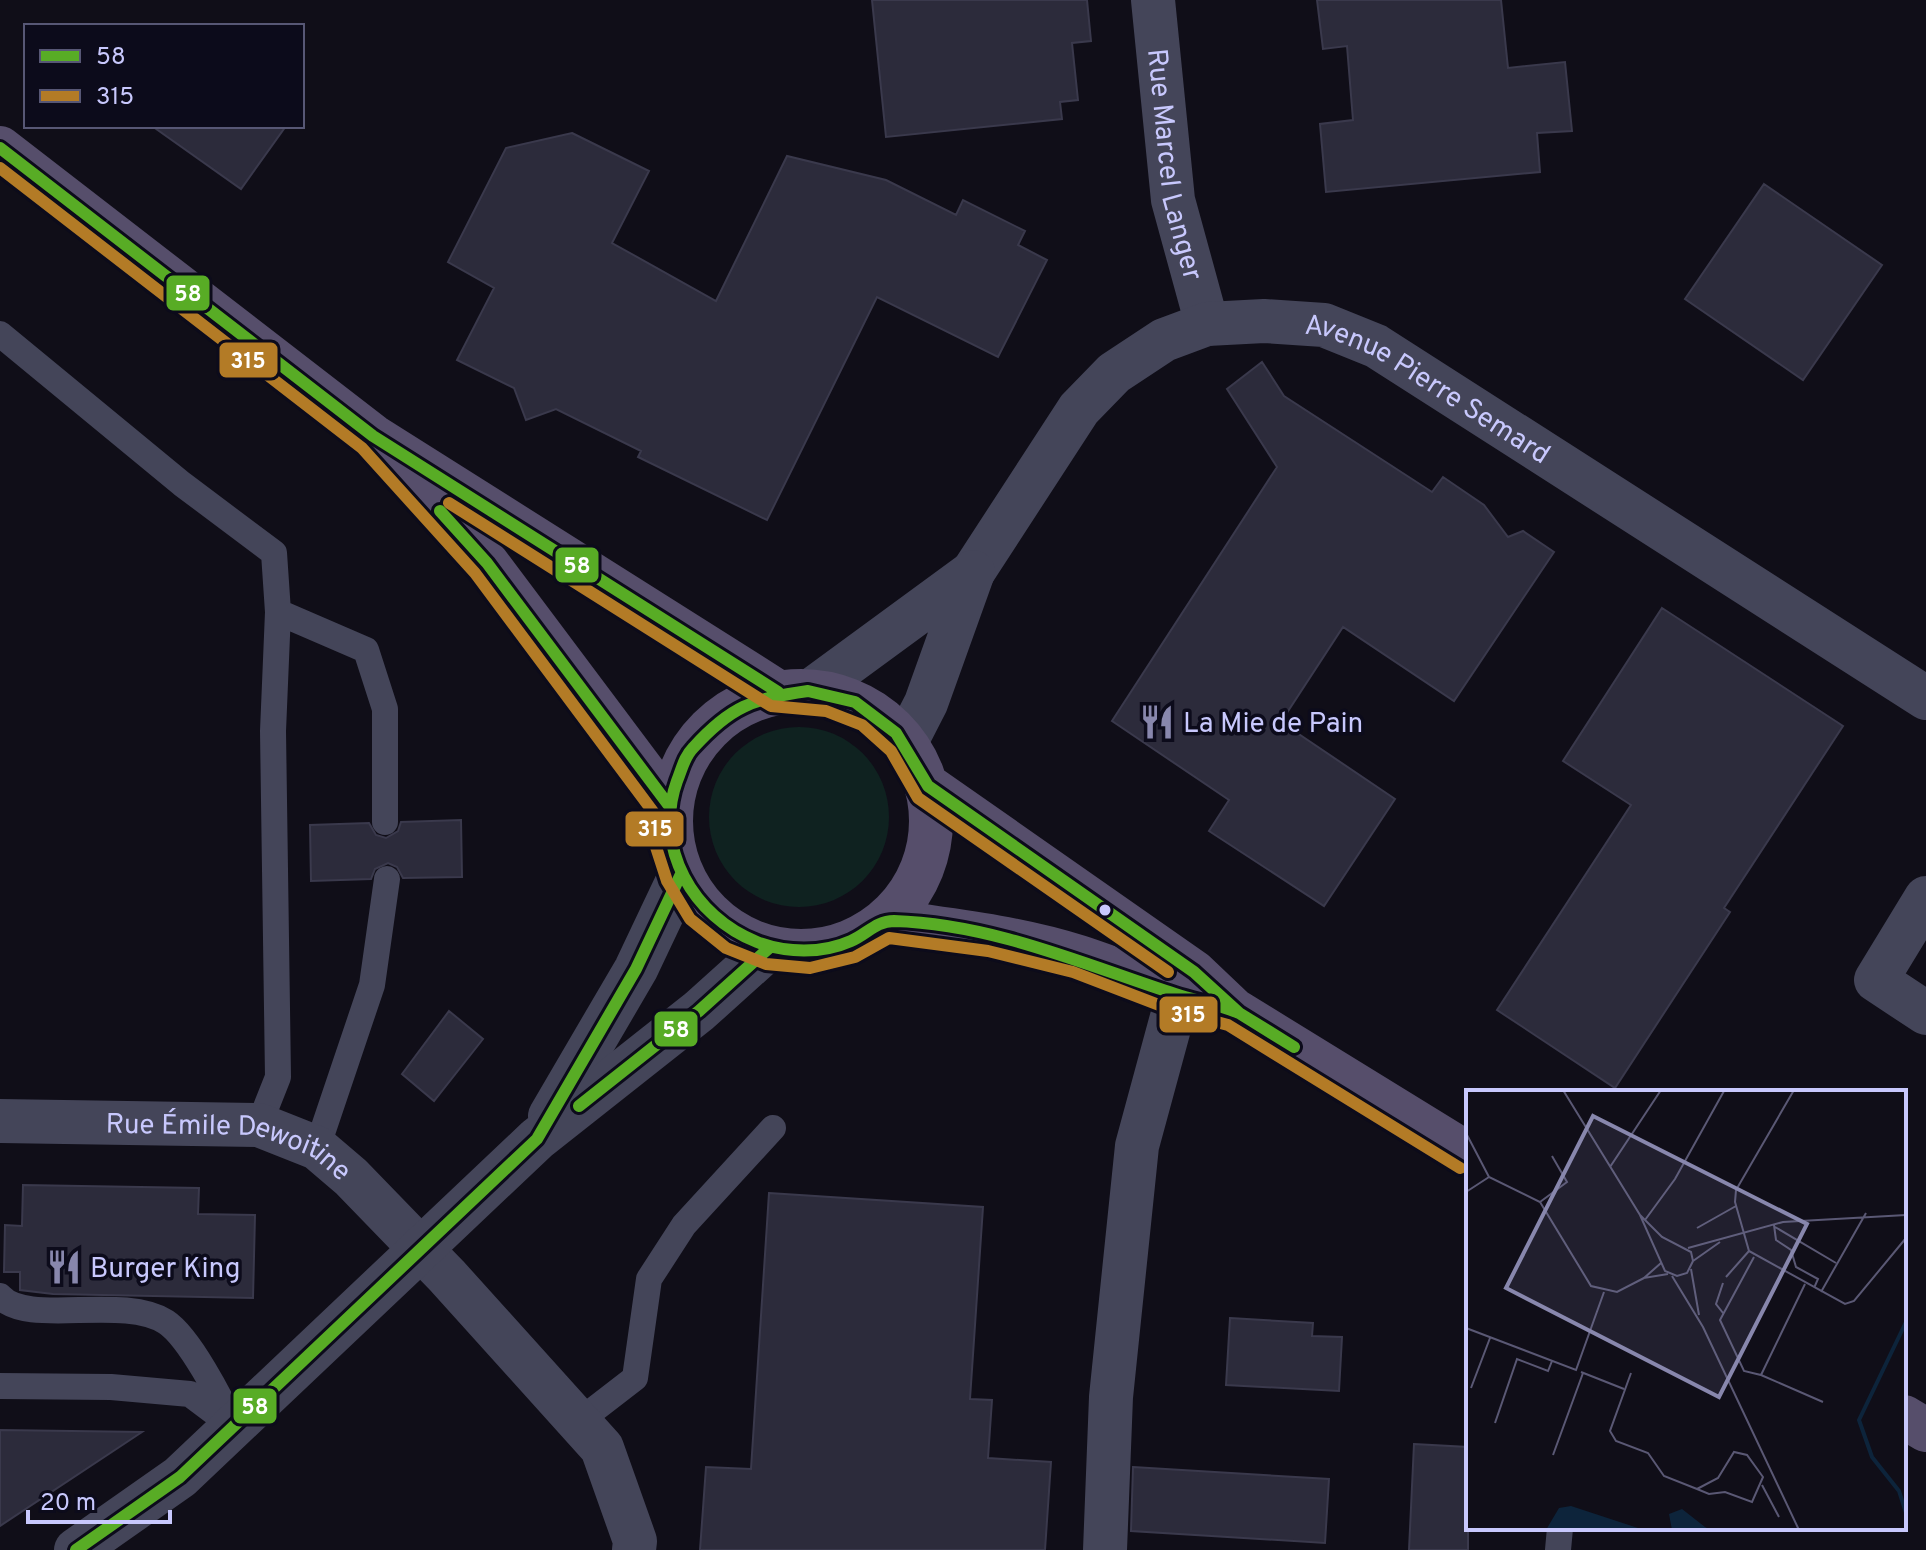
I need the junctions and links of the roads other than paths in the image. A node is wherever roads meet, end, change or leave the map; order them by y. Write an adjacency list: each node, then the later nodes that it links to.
1 (1153, 0): 3 (street, Rue Marcel Langer)
2 (0, 148): 5 (main road)
3 (1207, 324): 6 (street, Avenue Pierre Semard); 9 (street, Avenue Pierre Semard)
4 (0, 334): 7 (lane)
5 (373, 436): 8 (main road); 12 (main road)
6 (973, 572): 8 (street, Avenue Pierre Semard); 10 (street, Avenue Pierre Semard)
7 (278, 612): 13 (lane); 23 (lane)
8 (795, 691): 10 (main road); 12 (main road)
9 (1926, 698)
10 (906, 742): 11 (main road)
11 (928, 786): 17 (main road); 20 (main road)
12 (670, 807): 14 (main road)
13 (385, 822)
14 (681, 874): 18 (main road); 25 (street)
15 (387, 879): 26 (lane)
16 (1926, 898): 21 (street)
17 (886, 921): 18 (main road); 19 (main road)
18 (769, 948): 25 (street)
19 (1178, 995): 20 (main road); 38 (street)
20 (1234, 1010): 27 (main road)
21 (1926, 1013)
22 (0, 1121): 23 (street, Rue Émile Dewoitine)
23 (259, 1125): 26 (street, Rue Émile Dewoitine)
24 (773, 1128): 32 (lane)
25 (537, 1139): 28 (street)
26 (317, 1148): 28 (street, Rue Émile Dewoitine)
27 (1466, 1153)
28 (419, 1251): 32 (street, Rue Émile Dewoitine); 33 (street)
29 (0, 1296): 33 (lane)
30 (0, 1386): 33 (lane)
31 (1906, 1418): 34 (main road)
32 (578, 1422): 37 (street, Rue Émile Dewoitine)
33 (233, 1426): 36 (street)
34 (1926, 1430)
35 (1560, 1530): 39 (lane)
36 (76, 1550)
37 (634, 1550)
38 (1105, 1550)
39 (1558, 1550)

